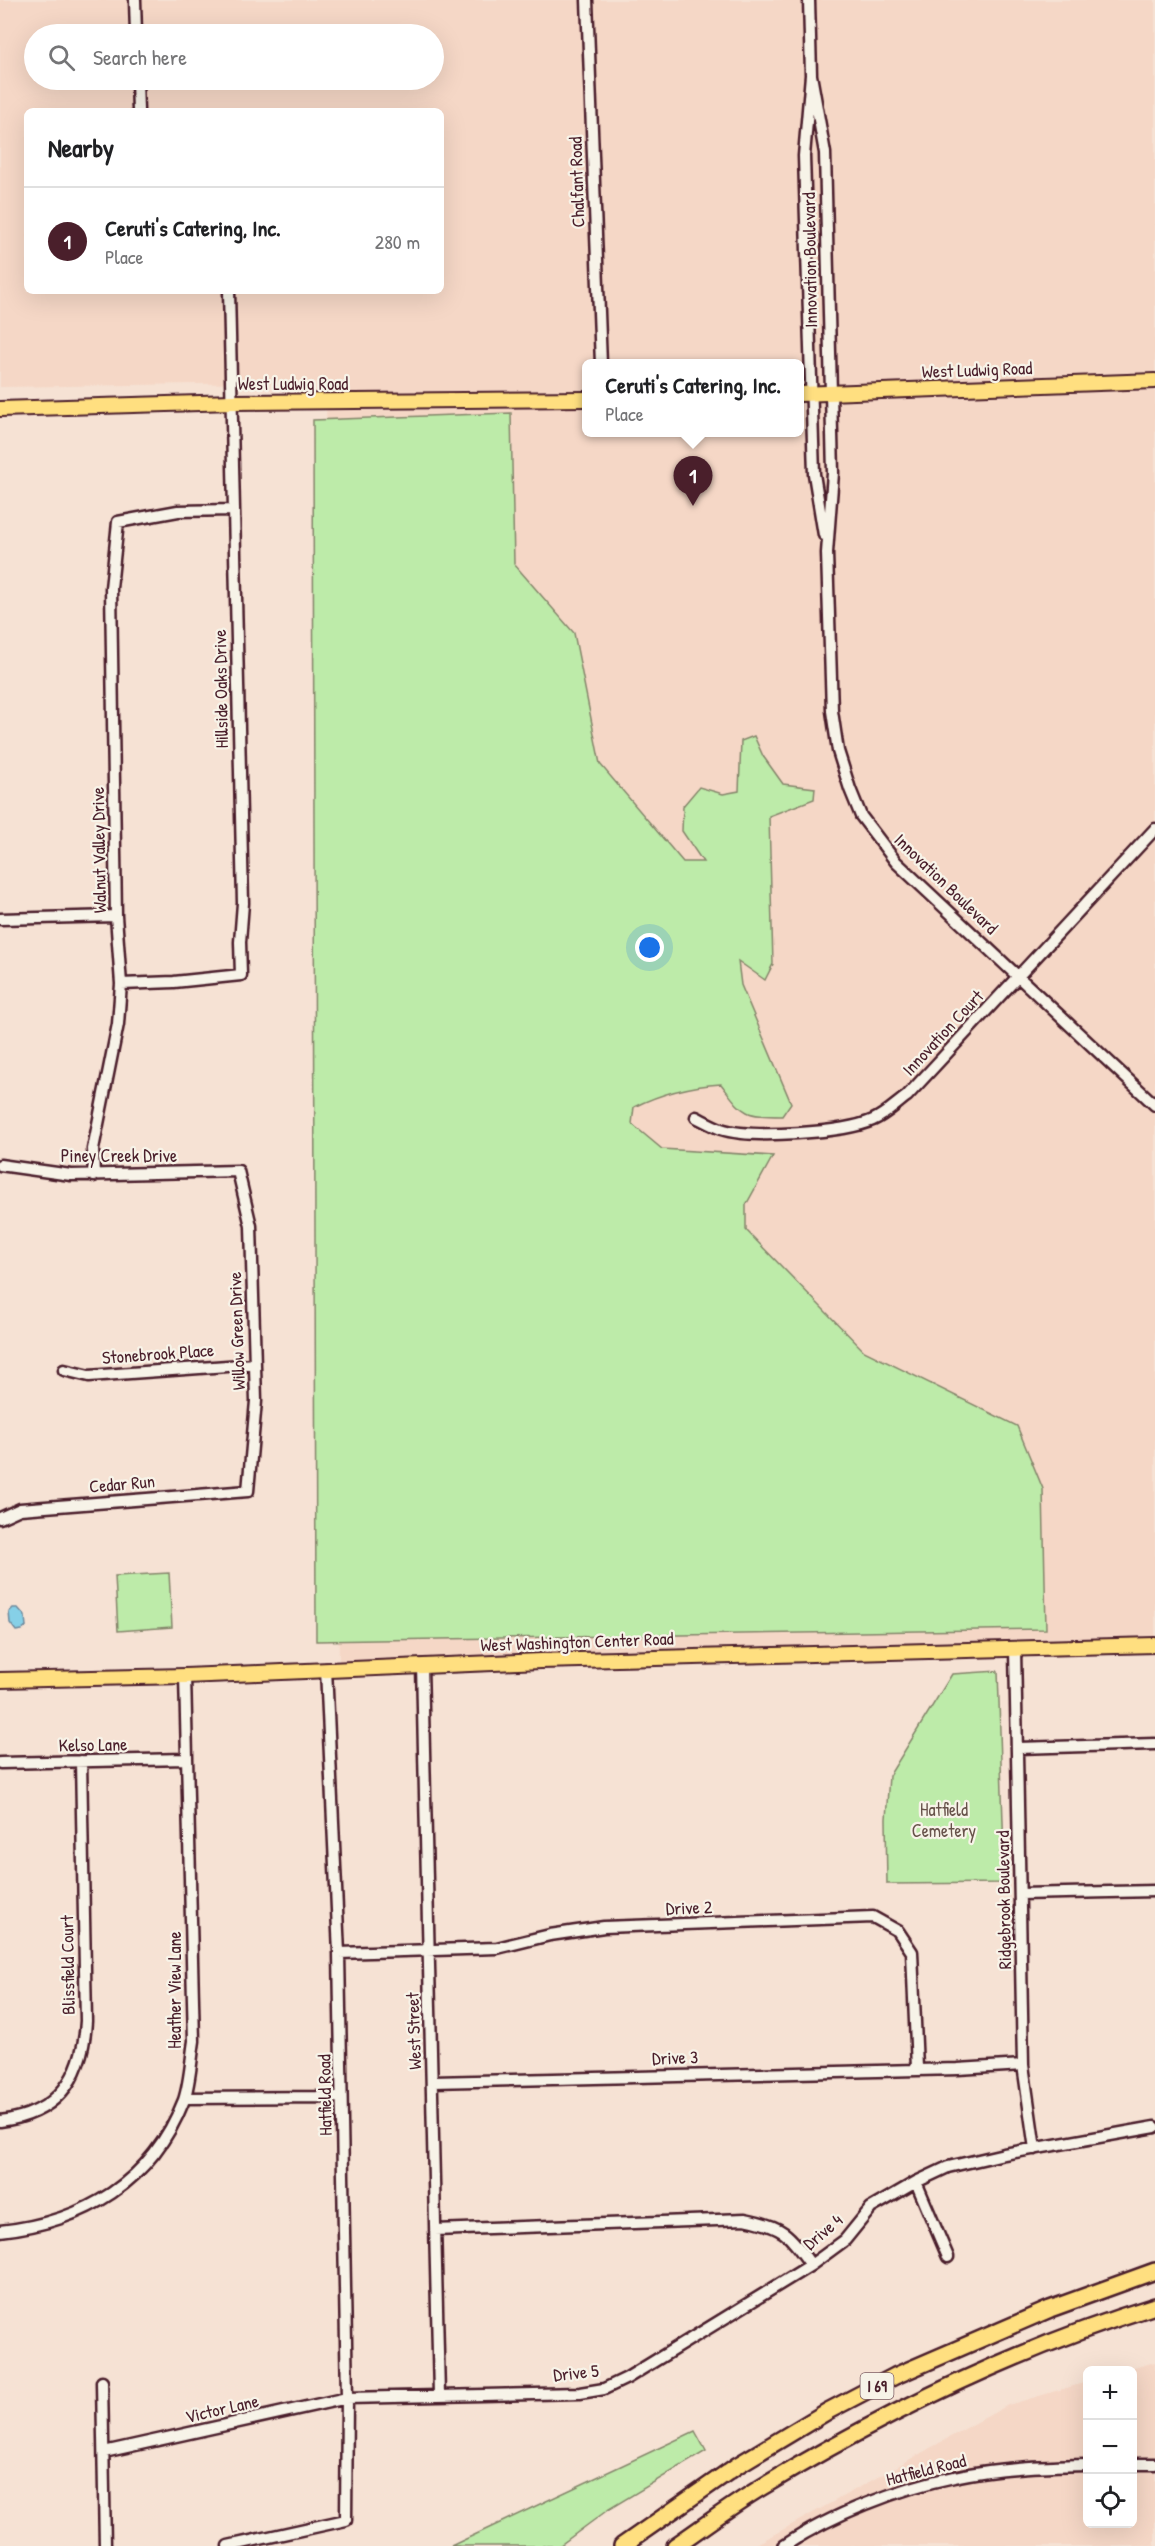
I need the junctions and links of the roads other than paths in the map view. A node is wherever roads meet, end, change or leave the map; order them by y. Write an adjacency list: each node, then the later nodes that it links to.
1 (135, 0): 4 (street)
2 (587, 0): 9 (street, Chalfant Road)
3 (809, 0): 5 (street, Innovation Boulevard)
4 (136, 24)
5 (811, 75): 11 (street, Innovation Boulevard); 12 (street, Innovation Boulevard)
6 (137, 90): 7 (street)
7 (138, 108)
8 (229, 294): 14 (street, Hillside Oaks Drive)
9 (601, 359)
10 (1155, 381): 11 (main road, West Ludwig Road)
11 (830, 393): 12 (main road, West Ludwig Road); 17 (street, Innovation Boulevard)
12 (805, 394): 17 (street, Innovation Boulevard)
13 (582, 399): 14 (main road, West Ludwig Road)
14 (233, 402): 15 (main road, West Ludwig Road); 16 (street, Hillside Oaks Drive)
15 (0, 409)
16 (233, 510): 19 (street, Walnut Valley Drive); 22 (street, Hillside Oaks Drive)
17 (827, 553): 21 (street, Innovation Boulevard)
18 (1155, 829): 21 (street, Innovation Court)
19 (116, 916): 20 (street); 22 (street, Walnut Valley Drive)
20 (0, 919)
21 (1019, 976): 23 (street, Innovation Boulevard); 24 (street, Innovation Court)
22 (121, 984): 27 (street, Walnut Valley Drive)
23 (1155, 1105)
24 (696, 1117)
25 (0, 1165): 27 (street, Piney Creek Drive)
26 (238, 1171): 27 (street, Piney Creek Drive); 28 (street, Willow Green Drive)
27 (94, 1176)
28 (255, 1364): 29 (street, Stonebrook Place); 30 (street, Willow Green Drive)
29 (64, 1371)
30 (248, 1491): 31 (street, Cedar Run)
31 (0, 1518)
32 (1155, 1645): 33 (main road, West Washington Center Road)
33 (1015, 1649): 34 (main road, West Washington Center Road); 39 (street, Ridgebrook Boulevard)
34 (422, 1665): 35 (main road, West Washington Center Road); 45 (street, West Street)
35 (326, 1669): 36 (main road, West Washington Center Road); 46 (street, Hatfield Road)
36 (185, 1676): 37 (main road, West Washington Center Road); 40 (street, Heather View Lane)
37 (0, 1680)
38 (1155, 1744): 39 (street)
39 (1018, 1748): 44 (street, Ridgebrook Boulevard)
40 (186, 1759): 41 (street, Kelso Lane); 51 (street, Heather View Lane)
41 (81, 1761): 42 (street, Kelso Lane); 52 (street, Blissfield Court)
42 (0, 1763)
43 (1155, 1891): 44 (street)
44 (1020, 1894): 47 (street, Ridgebrook Boulevard)
45 (427, 1950): 46 (street, Drive 2); 48 (street, Drive 2); 49 (street, West Street)
46 (339, 1953): 50 (street, Hatfield Road)
47 (1023, 2065): 48 (street, Drive 3); 54 (street, Ridgebrook Boulevard)
48 (917, 2068): 49 (street, Drive 3)
49 (433, 2082): 56 (street, West Street)
50 (341, 2097): 51 (street); 64 (street, Hatfield Road)
51 (184, 2098): 57 (street, Heather View Lane)
52 (0, 2121)
53 (1155, 2127): 54 (street, Drive 4)
54 (1035, 2149): 55 (street, Drive 4)
55 (916, 2182): 58 (street); 59 (street, Drive 4)
56 (435, 2230): 59 (street, Drive 4); 63 (street, West Street)
57 (0, 2231)
58 (948, 2257)
59 (811, 2265): 63 (street, Drive 5)
60 (1155, 2271): 71 (highway, I 69)
61 (1155, 2306): 72 (highway, I 69)
62 (102, 2382): 65 (street)
63 (440, 2395): 64 (street, Drive 5)
64 (347, 2398): 65 (street, Victor Lane); 70 (street, Hatfield Road)
65 (104, 2452): 69 (street)
66 (1137, 2464): 67 (street)
67 (1155, 2464)
68 (1083, 2465): 73 (street, Hatfield Road)
69 (105, 2546)
70 (228, 2546)
71 (622, 2546)
72 (675, 2546)
73 (784, 2546)

